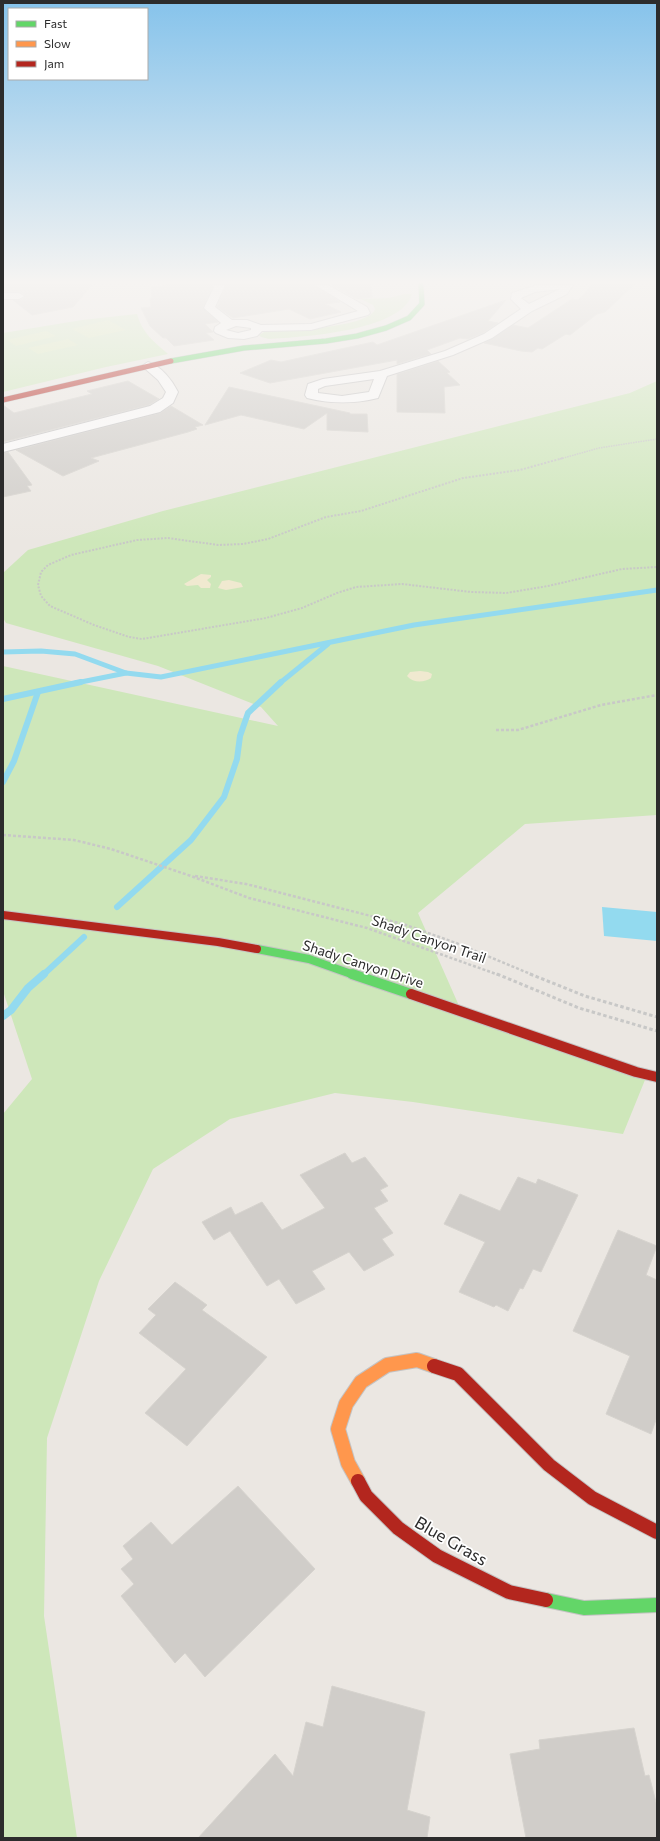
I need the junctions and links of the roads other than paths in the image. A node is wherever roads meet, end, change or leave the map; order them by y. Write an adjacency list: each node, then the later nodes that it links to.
1 (122, 371): 5 (street)
2 (155, 371): 6 (street)
3 (392, 371): 4 (street)
4 (382, 374): 4 (street)
5 (3, 400)
6 (36, 440): 7 (street); 8 (street)
7 (3, 448)
8 (16, 458)
9 (3, 915): 10 (street, Shady Canyon Drive)
10 (657, 1077)
11 (657, 1532): 12 (street, Blue Grass)
12 (657, 1605)

